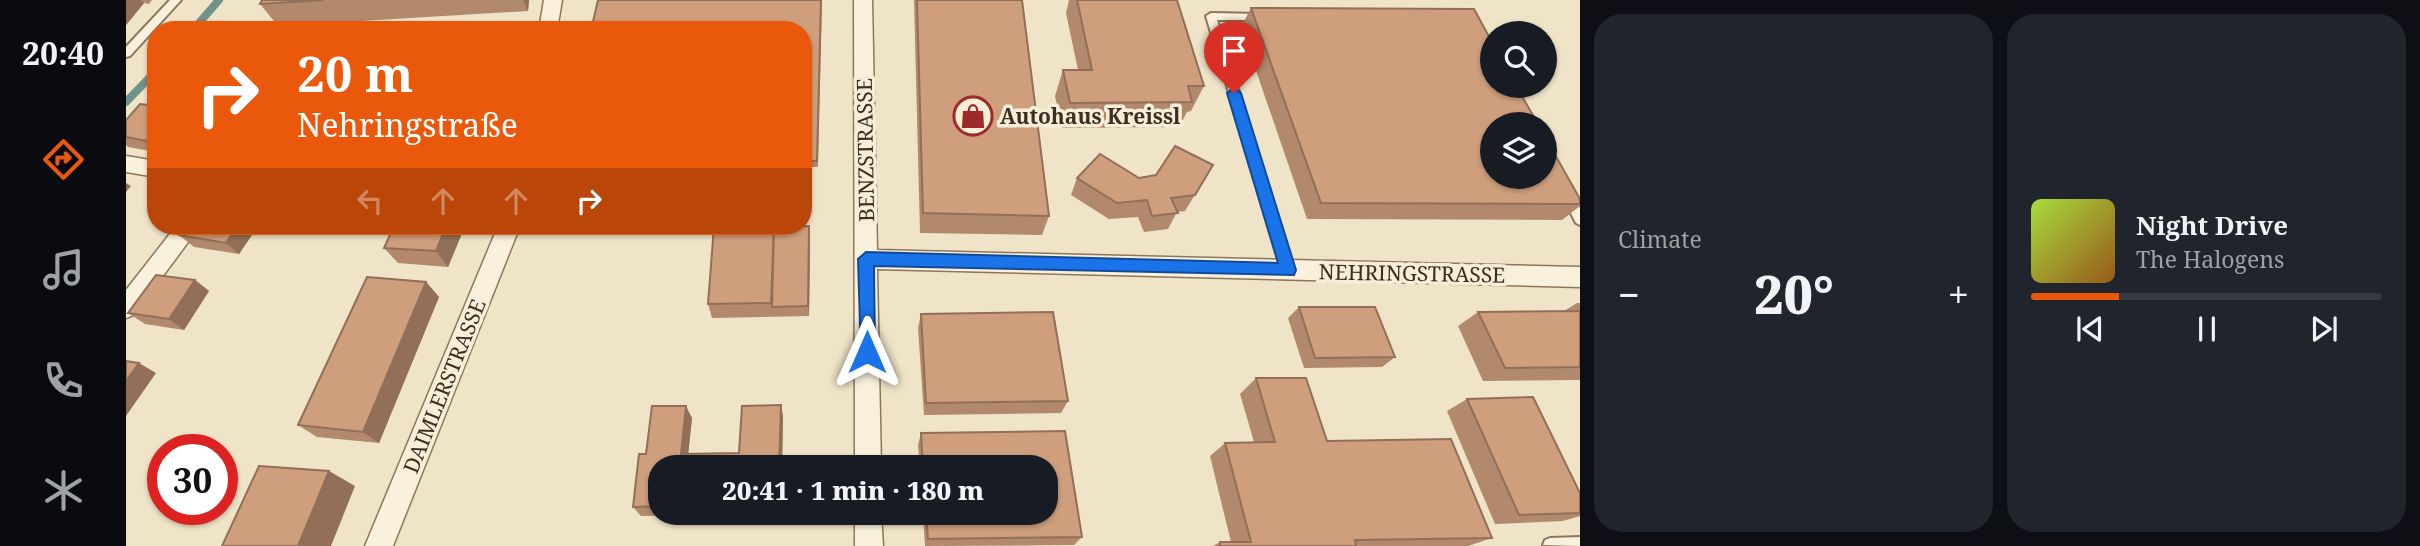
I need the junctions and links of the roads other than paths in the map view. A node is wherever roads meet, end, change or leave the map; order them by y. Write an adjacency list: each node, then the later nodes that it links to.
1 (176, 0): 5 (lane)
2 (553, 0): 6 (street)
3 (863, 0): 15 (street, BENZSTRASSE)
4 (1278, 17): 16 (lane)
5 (156, 21)
6 (550, 21)
7 (147, 31): 8 (lane)
8 (126, 53)
9 (126, 164): 10 (street)
10 (147, 168)
11 (1563, 186): 12 (lane)
12 (1580, 220)
13 (183, 235): 18 (street)
14 (505, 235): 23 (street, DAIMLERSTRASSE)
15 (866, 259): 16 (street, NEHRINGSTRASSE); 19 (street, BENZSTRASSE)
16 (1288, 270): 17 (street, NEHRINGSTRASSE)
17 (1580, 277)
18 (126, 308)
19 (868, 455)
20 (868, 525): 24 (street)
21 (1580, 544): 22 (lane)
22 (1550, 545)
23 (379, 546)
24 (869, 546)

